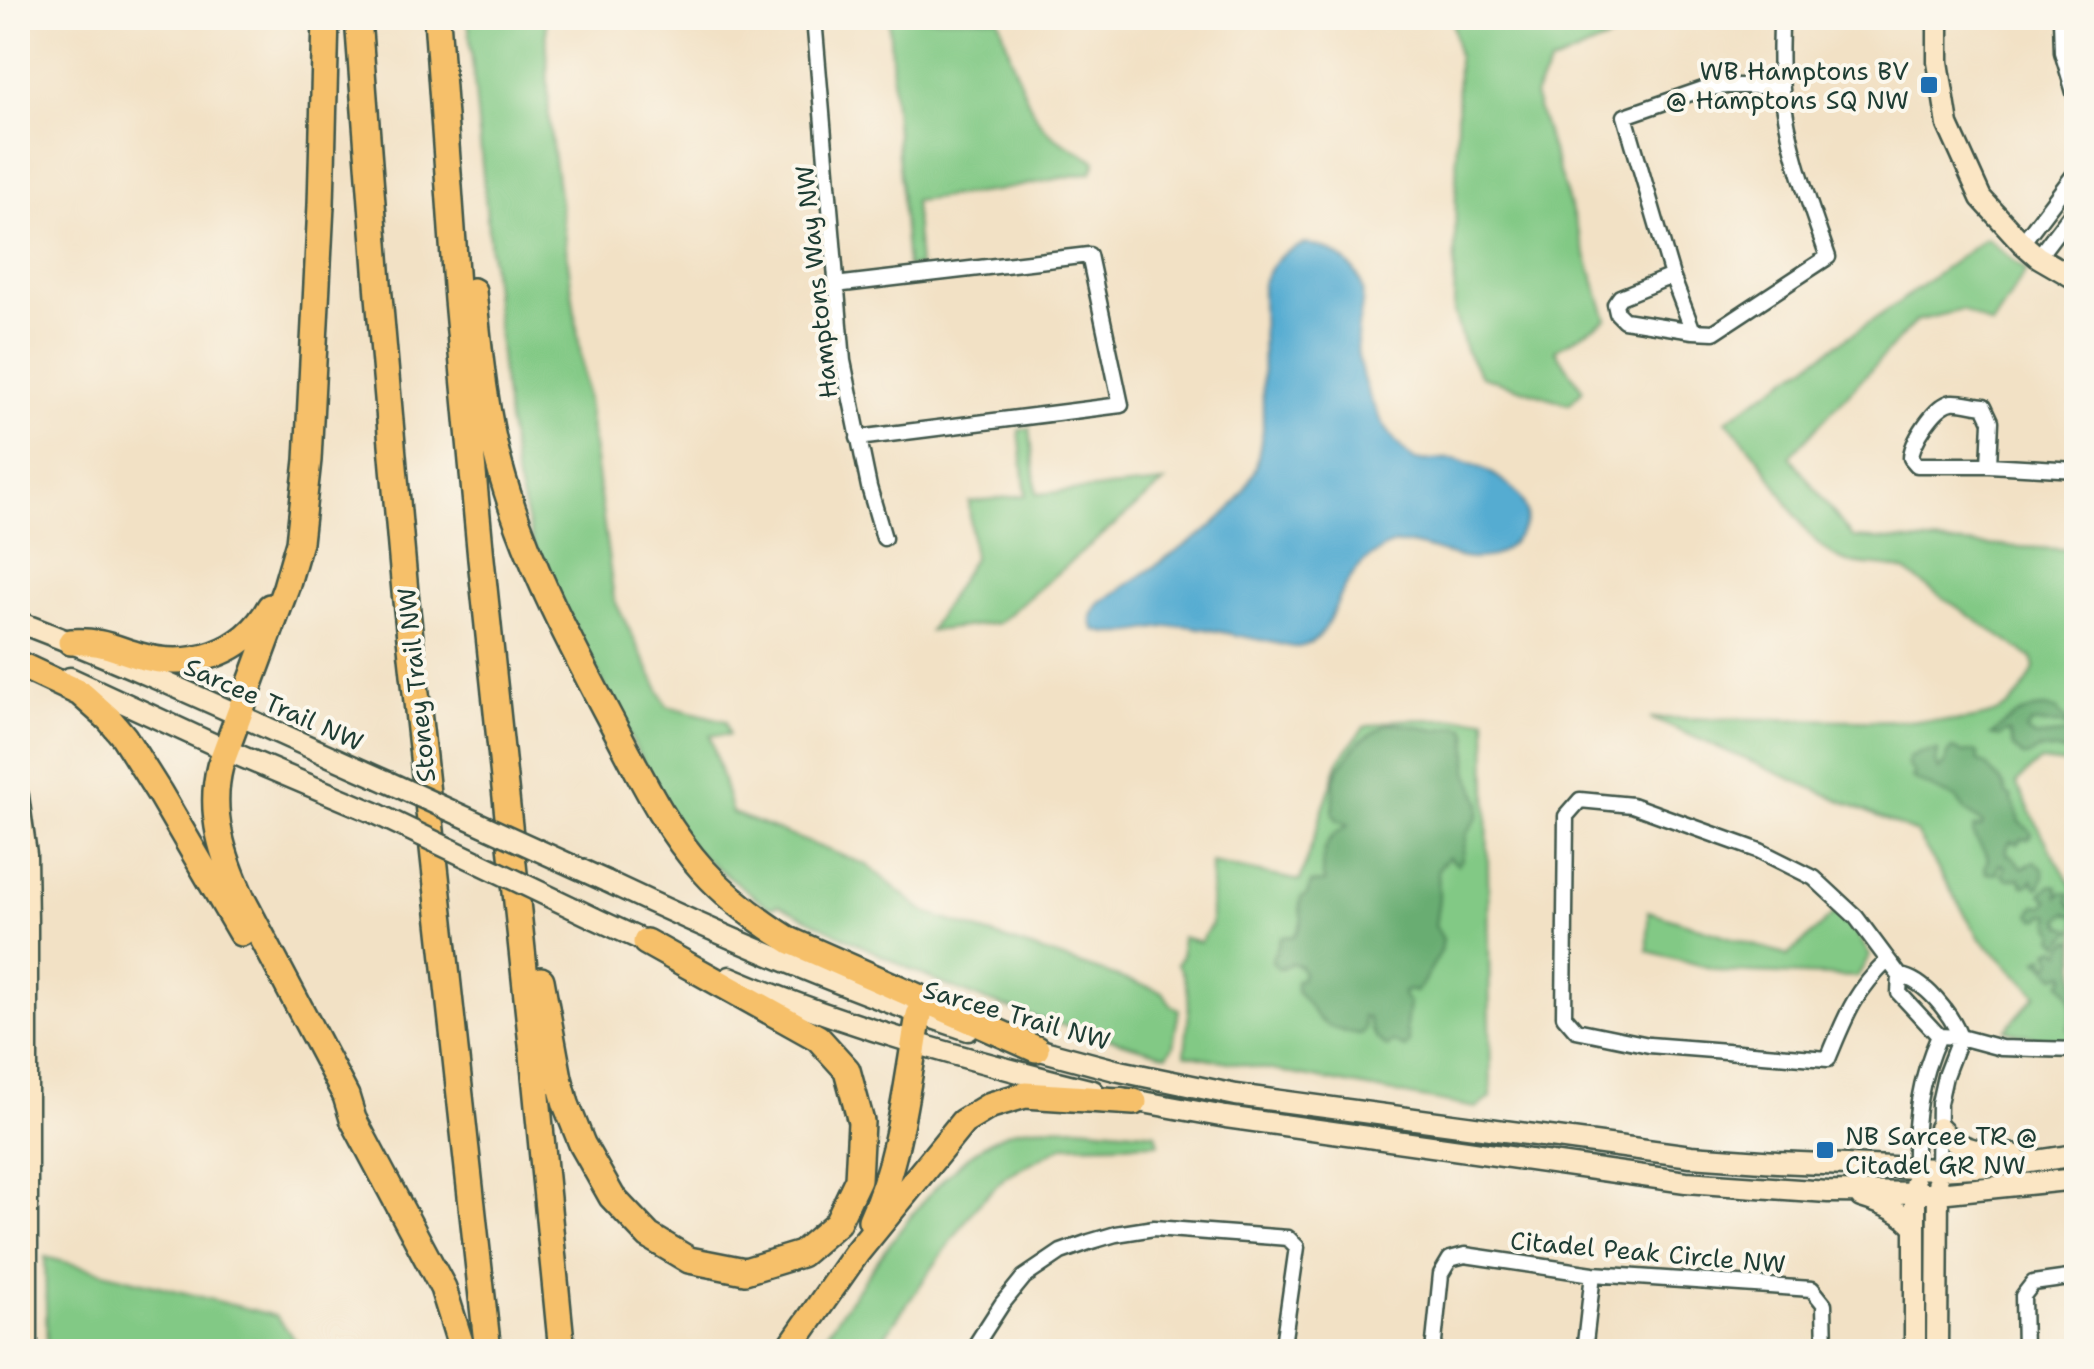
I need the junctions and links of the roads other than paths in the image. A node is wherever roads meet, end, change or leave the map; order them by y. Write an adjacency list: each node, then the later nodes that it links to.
1 (326, 18): 20 (highway)
2 (358, 18): 57 (highway, Stoney Trail NW)
3 (437, 18): 25 (highway)
4 (448, 18): 37 (highway)
5 (814, 18): 16 (street, Hamptons Way NW)
6 (1781, 18): 9 (street)
7 (1938, 18): 13 (main road)
8 (2061, 18): 10 (street)
9 (1782, 86): 14 (street); 17 (street)
10 (2076, 98)
11 (2076, 172): 13 (street)
12 (2076, 208): 13 (street)
13 (2030, 250): 15 (main road)
14 (1672, 276): 17 (street); 17 (street)
15 (2076, 278)
16 (836, 285): 18 (street, Hamptons Way NW); 18 (street)
17 (1693, 332)
18 (858, 438): 22 (street, Hamptons Way NW)
19 (1989, 465): 19 (street); 21 (street)
20 (307, 467): 24 (highway); 27 (highway)
21 (2076, 470)
22 (884, 538)
23 (18, 622): 24 (main road, Sarcee Trail NW)
24 (71, 642): 27 (main road, Sarcee Trail NW)
25 (490, 648): 30 (highway); 58 (highway)
26 (18, 660): 28 (main road, Sarcee Trail NW); 40 (highway)
27 (240, 715): 28 (highway); 33 (main road, Sarcee Trail NW, bridge)
28 (226, 750): 30 (main road, Sarcee Trail NW, bridge); 40 (highway)
29 (18, 796): 55 (main road)
30 (646, 942): 36 (main road, Sarcee Trail NW)
31 (1888, 960): 31 (street); 32 (street)
32 (1900, 976): 34 (street); 35 (street)
33 (919, 1015): 36 (highway); 37 (main road, Sarcee Trail NW)
34 (1939, 1036): 35 (street); 44 (street)
35 (1960, 1037): 38 (street); 41 (street)
36 (914, 1044): 39 (main road, Sarcee Trail NW); 51 (highway)
37 (1036, 1049): 44 (main road, Sarcee Trail NW)
38 (2076, 1050)
39 (1134, 1102): 47 (main road, Sarcee Trail NW); 51 (highway)
40 (352, 1119): 56 (highway)
41 (1939, 1128): 43 (main road); 45 (street)
42 (2076, 1155): 43 (main road, Sarcee Trail NW)
43 (2051, 1158): 45 (main road, Sarcee Trail NW)
44 (1915, 1168): 45 (main road, Sarcee Trail NW); 48 (main road)
45 (1938, 1169): 49 (main road)
46 (2076, 1180): 49 (main road, Sarcee Trail NW)
47 (1844, 1192): 48 (main road, Sarcee Trail NW); 50 (main road)
48 (1915, 1193): 49 (main road, Sarcee Trail NW); 50 (main road)
49 (1938, 1193): 65 (main road)
50 (1916, 1227): 64 (main road)
51 (857, 1252): 59 (highway)
52 (1593, 1274): 61 (street, Citadel Peak Circle NW); 62 (street); 63 (street, Citadel Peak Circle NW)
53 (2076, 1277): 66 (street)
54 (978, 1350): 60 (street)
55 (26, 1352)
56 (463, 1352)
57 (488, 1352)
58 (562, 1352)
59 (788, 1352)
60 (1282, 1352)
61 (1433, 1352)
62 (1584, 1352)
63 (1824, 1352)
64 (1915, 1352)
65 (1937, 1352)
66 (2024, 1352)

